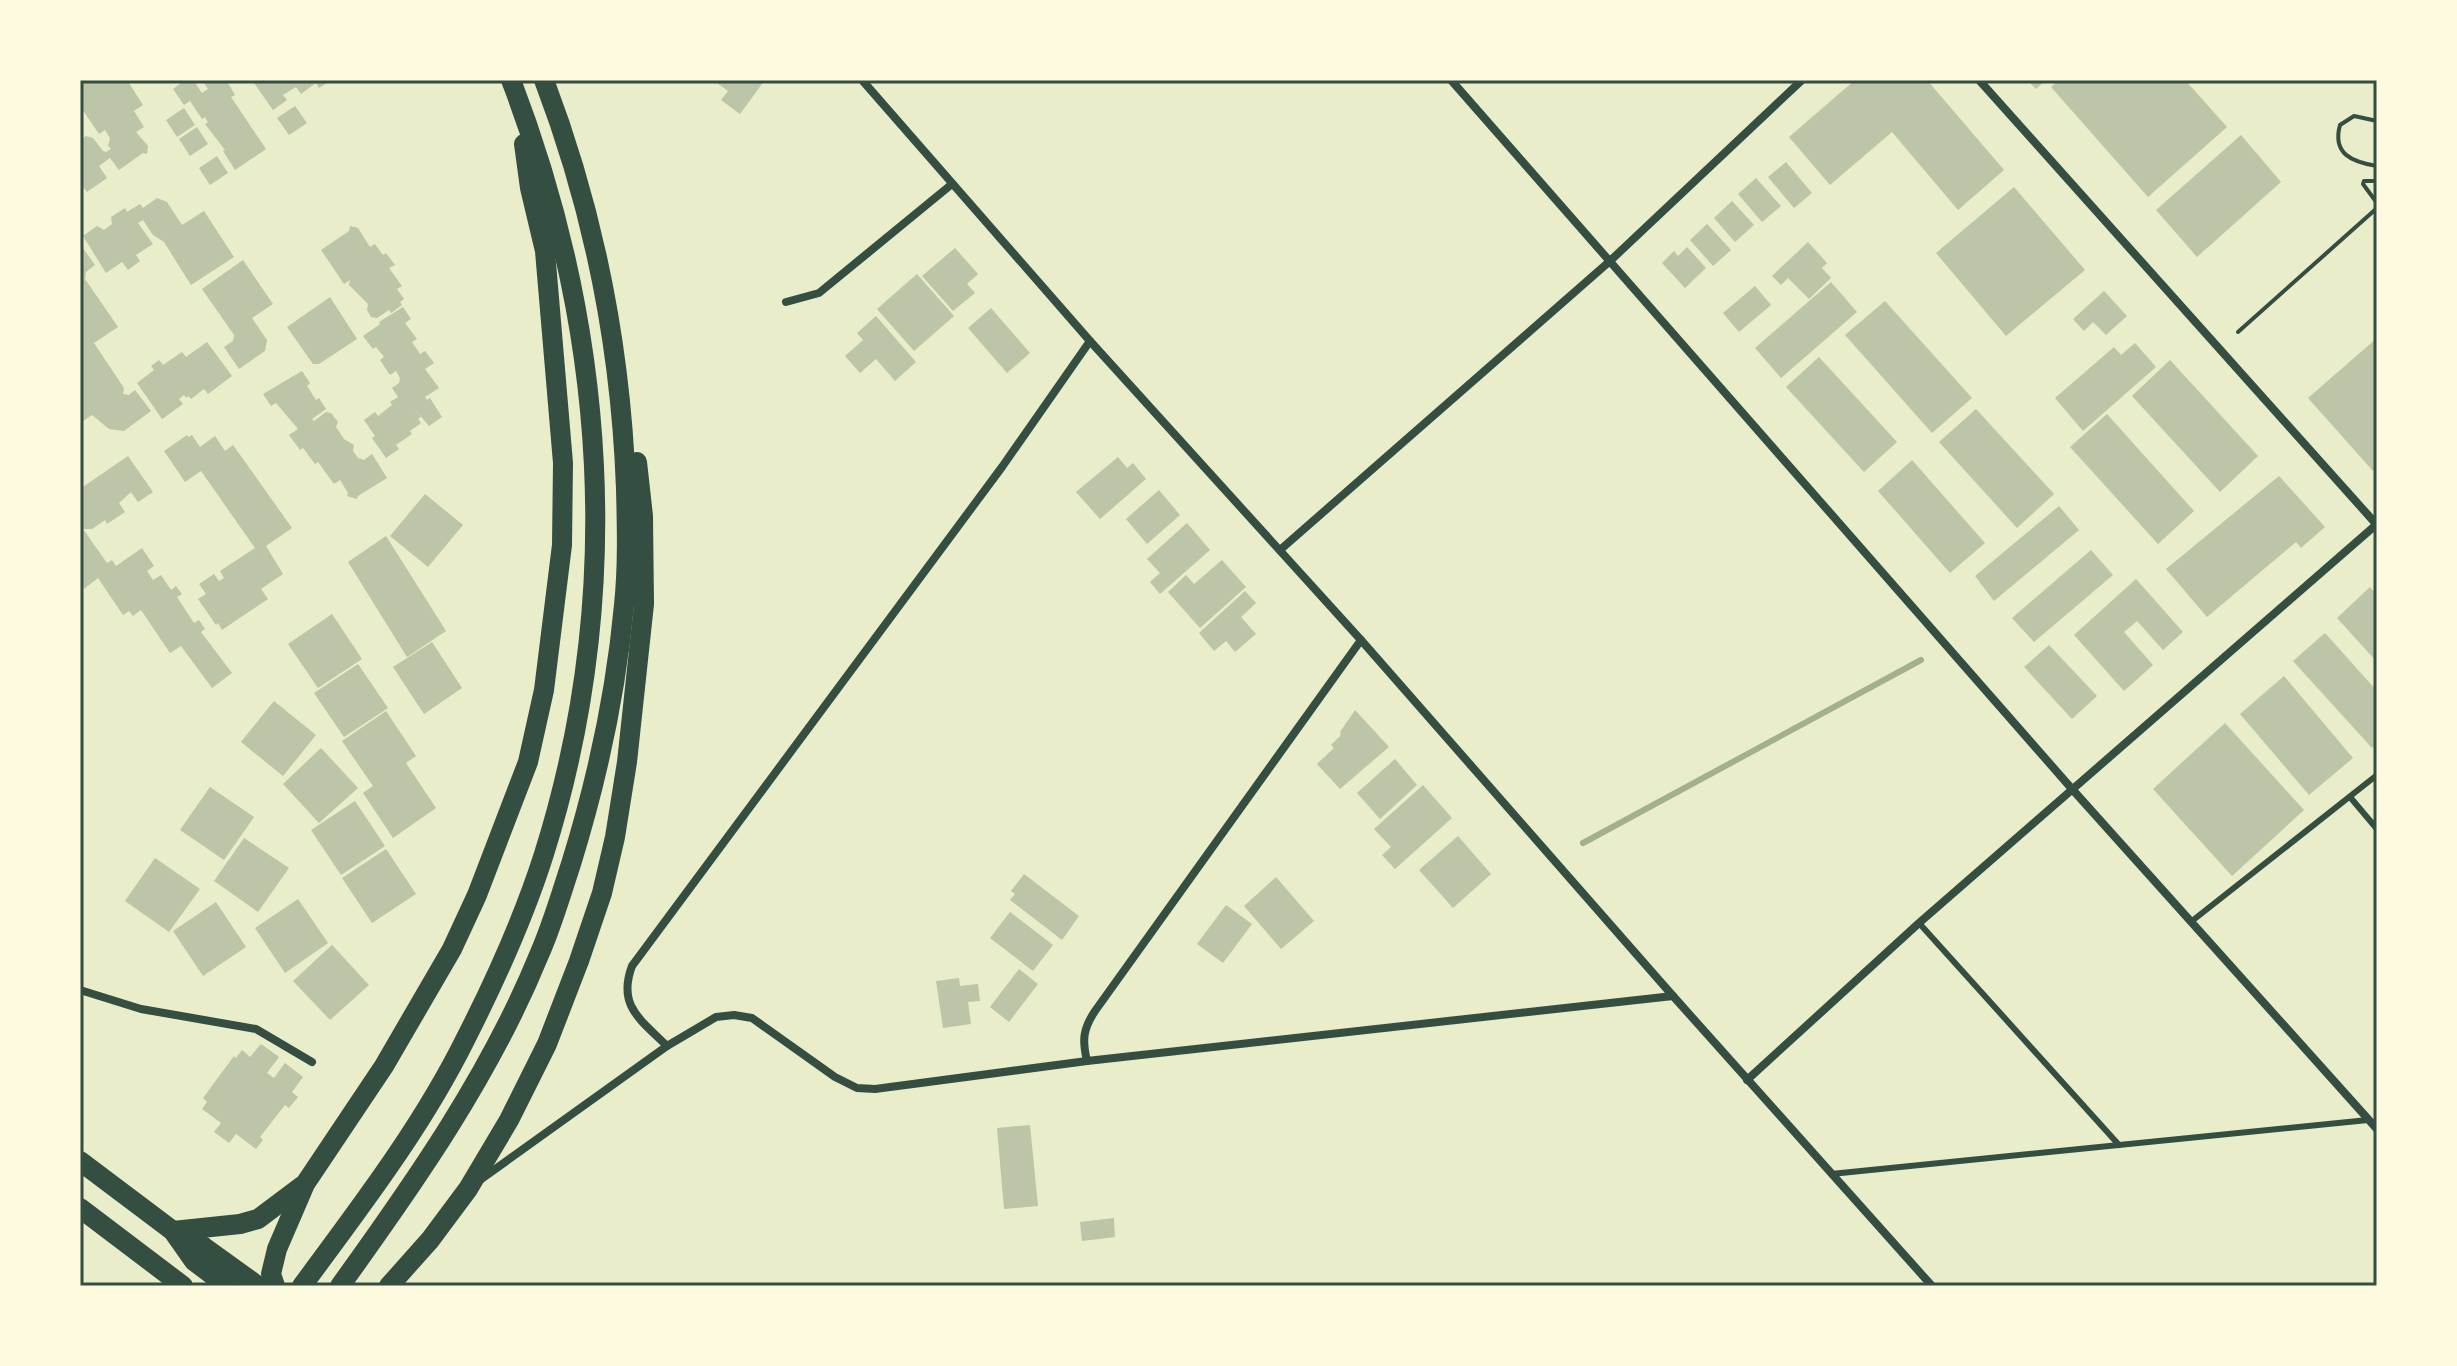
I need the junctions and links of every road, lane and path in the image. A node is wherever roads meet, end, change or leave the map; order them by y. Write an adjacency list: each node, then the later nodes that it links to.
1 (511, 80): 7 (highway)
2 (544, 80): 17 (highway)
3 (862, 80): 11 (street)
4 (1451, 80): 13 (street)
5 (1802, 80): 13 (street)
6 (1979, 80): 18 (street)
7 (519, 101): 38 (highway); 49 (highway)
8 (2377, 121): 9 (path)
9 (2377, 166)
10 (2377, 181): 12 (path)
11 (952, 184): 14 (street); 16 (street)
12 (2377, 205): 15 (path)
13 (1610, 261): 19 (street); 22 (street)
14 (786, 302)
15 (2238, 332)
16 (1090, 341): 19 (street); 29 (street)
17 (617, 360): 39 (highway); 50 (highway)
18 (2377, 524): 22 (street)
19 (1280, 550): 20 (street)
20 (1361, 640): 28 (street); 30 (street)
21 (2377, 775): 23 (lane)
22 (2072, 789): 25 (street); 26 (street)
23 (2350, 797): 24 (lane); 25 (lane)
24 (2377, 829)
25 (2192, 921): 33 (street)
26 (1919, 923): 32 (street); 35 (lane)
27 (80, 990): 31 (street)
28 (1673, 996): 30 (street); 32 (street)
29 (667, 1046): 30 (street); 39 (street)
30 (1087, 1061)
31 (312, 1062)
32 (1747, 1080): 37 (street)
33 (2368, 1120): 34 (street); 35 (lane)
34 (2377, 1129)
35 (2119, 1145): 37 (lane)
36 (80, 1161): 41 (highway)
37 (1831, 1174): 53 (street)
38 (305, 1184): 41 (highway); 48 (highway)
39 (468, 1189): 42 (highway)
40 (80, 1208): 43 (highway)
41 (173, 1231): 46 (highway); 47 (highway)
42 (430, 1240): 51 (highway); 52 (highway)
43 (150, 1261): 44 (highway); 45 (highway)
44 (166, 1286)
45 (183, 1286)
46 (227, 1286)
47 (258, 1286)
48 (275, 1286)
49 (302, 1286)
50 (340, 1286)
51 (389, 1286)
52 (400, 1286)
53 (1932, 1286)

